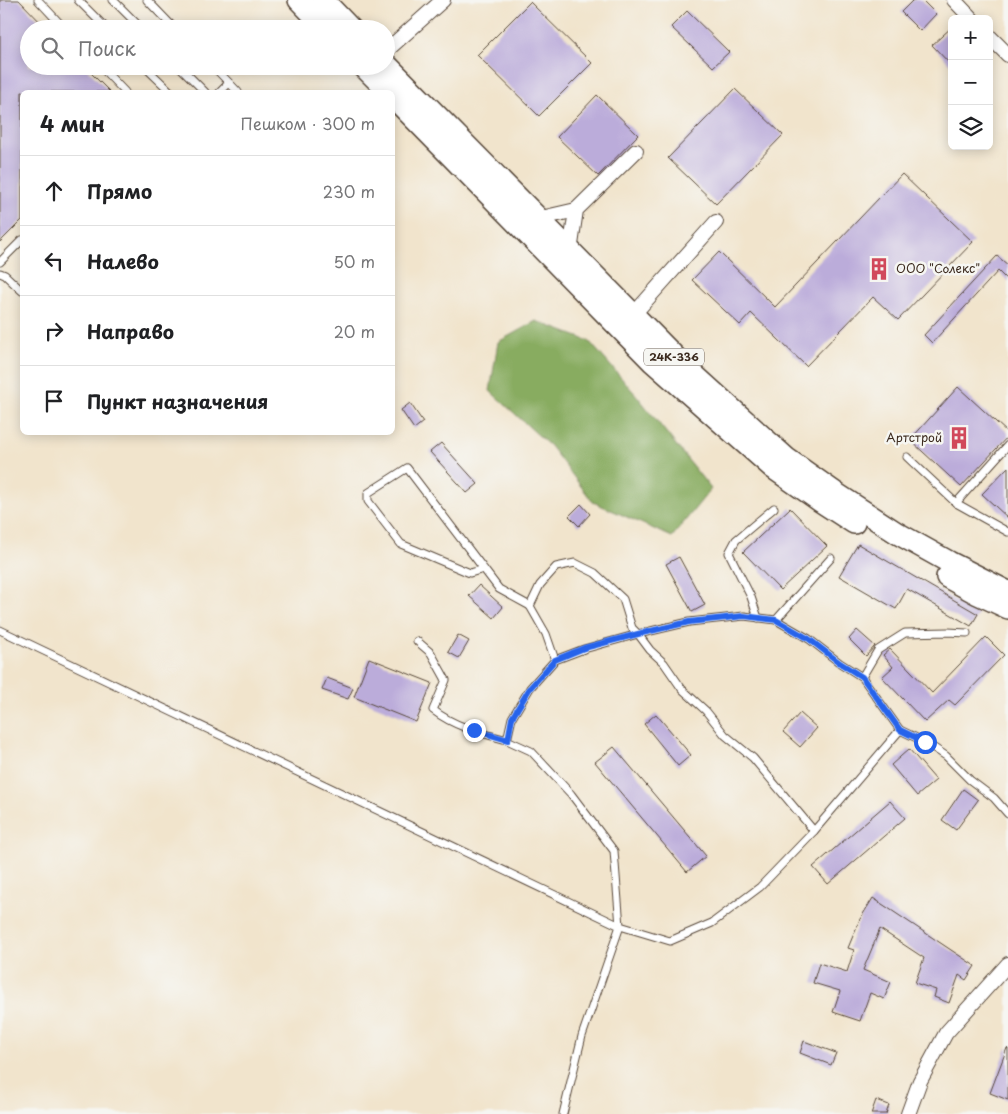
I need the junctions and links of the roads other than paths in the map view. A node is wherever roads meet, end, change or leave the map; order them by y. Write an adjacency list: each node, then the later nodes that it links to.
1 (38, 0): 10 (lane)
2 (78, 0): 11 (lane)
3 (113, 0): 12 (lane)
4 (147, 0): 13 (lane)
5 (299, 0): 14 (main road)
6 (323, 0): 15 (main road)
7 (443, 0): 17 (street)
8 (954, 0): 9 (street)
9 (968, 15)
10 (57, 20)
11 (97, 20)
12 (133, 20)
13 (166, 20)
14 (318, 20)
15 (342, 20)
16 (993, 40): 18 (street)
17 (395, 43)
18 (1008, 55)
19 (395, 73): 35 (main road, 24К-336)
20 (109, 75): 26 (lane)
21 (153, 75): 27 (lane)
22 (188, 75): 28 (lane)
23 (221, 75): 25 (lane)
24 (371, 75): 31 (main road, 24К-336)
25 (229, 83): 29 (lane); 30 (lane)
26 (123, 90)
27 (169, 90)
28 (203, 90)
29 (222, 90)
30 (236, 90)
31 (386, 90)
32 (395, 100): 52 (main road, 24К-336)
33 (636, 151): 34 (street)
34 (576, 210): 35 (street); 38 (street)
35 (537, 219): 38 (main road, 24К-336)
36 (716, 222): 42 (street)
37 (20, 242): 39 (lane)
38 (570, 252): 42 (main road, 24К-336)
39 (0, 262)
40 (0, 273): 41 (lane)
41 (20, 289)
42 (633, 315): 50 (main road, 24К-336)
43 (1008, 445): 45 (lane)
44 (907, 458): 45 (lane)
45 (956, 503): 47 (lane)
46 (774, 508): 53 (lane)
47 (1008, 532)
48 (831, 558): 54 (lane)
49 (484, 569): 49 (lane); 51 (lane)
50 (1008, 592)
51 (530, 606): 57 (lane); 59 (lane)
52 (1008, 608)
53 (758, 618): 54 (lane); 57 (lane)
54 (776, 620): 60 (lane)
55 (0, 630): 65 (lane)
56 (967, 633): 60 (lane)
57 (638, 634): 59 (lane); 64 (lane)
58 (417, 642): 62 (lane)
59 (555, 660): 62 (lane)
60 (862, 677): 61 (lane)
61 (900, 730): 63 (lane); 64 (lane)
62 (508, 740): 65 (lane)
63 (1008, 814)
64 (814, 831): 65 (lane)
65 (620, 926): 67 (lane)
66 (1008, 964): 68 (street)
67 (563, 1114)
68 (908, 1114)

